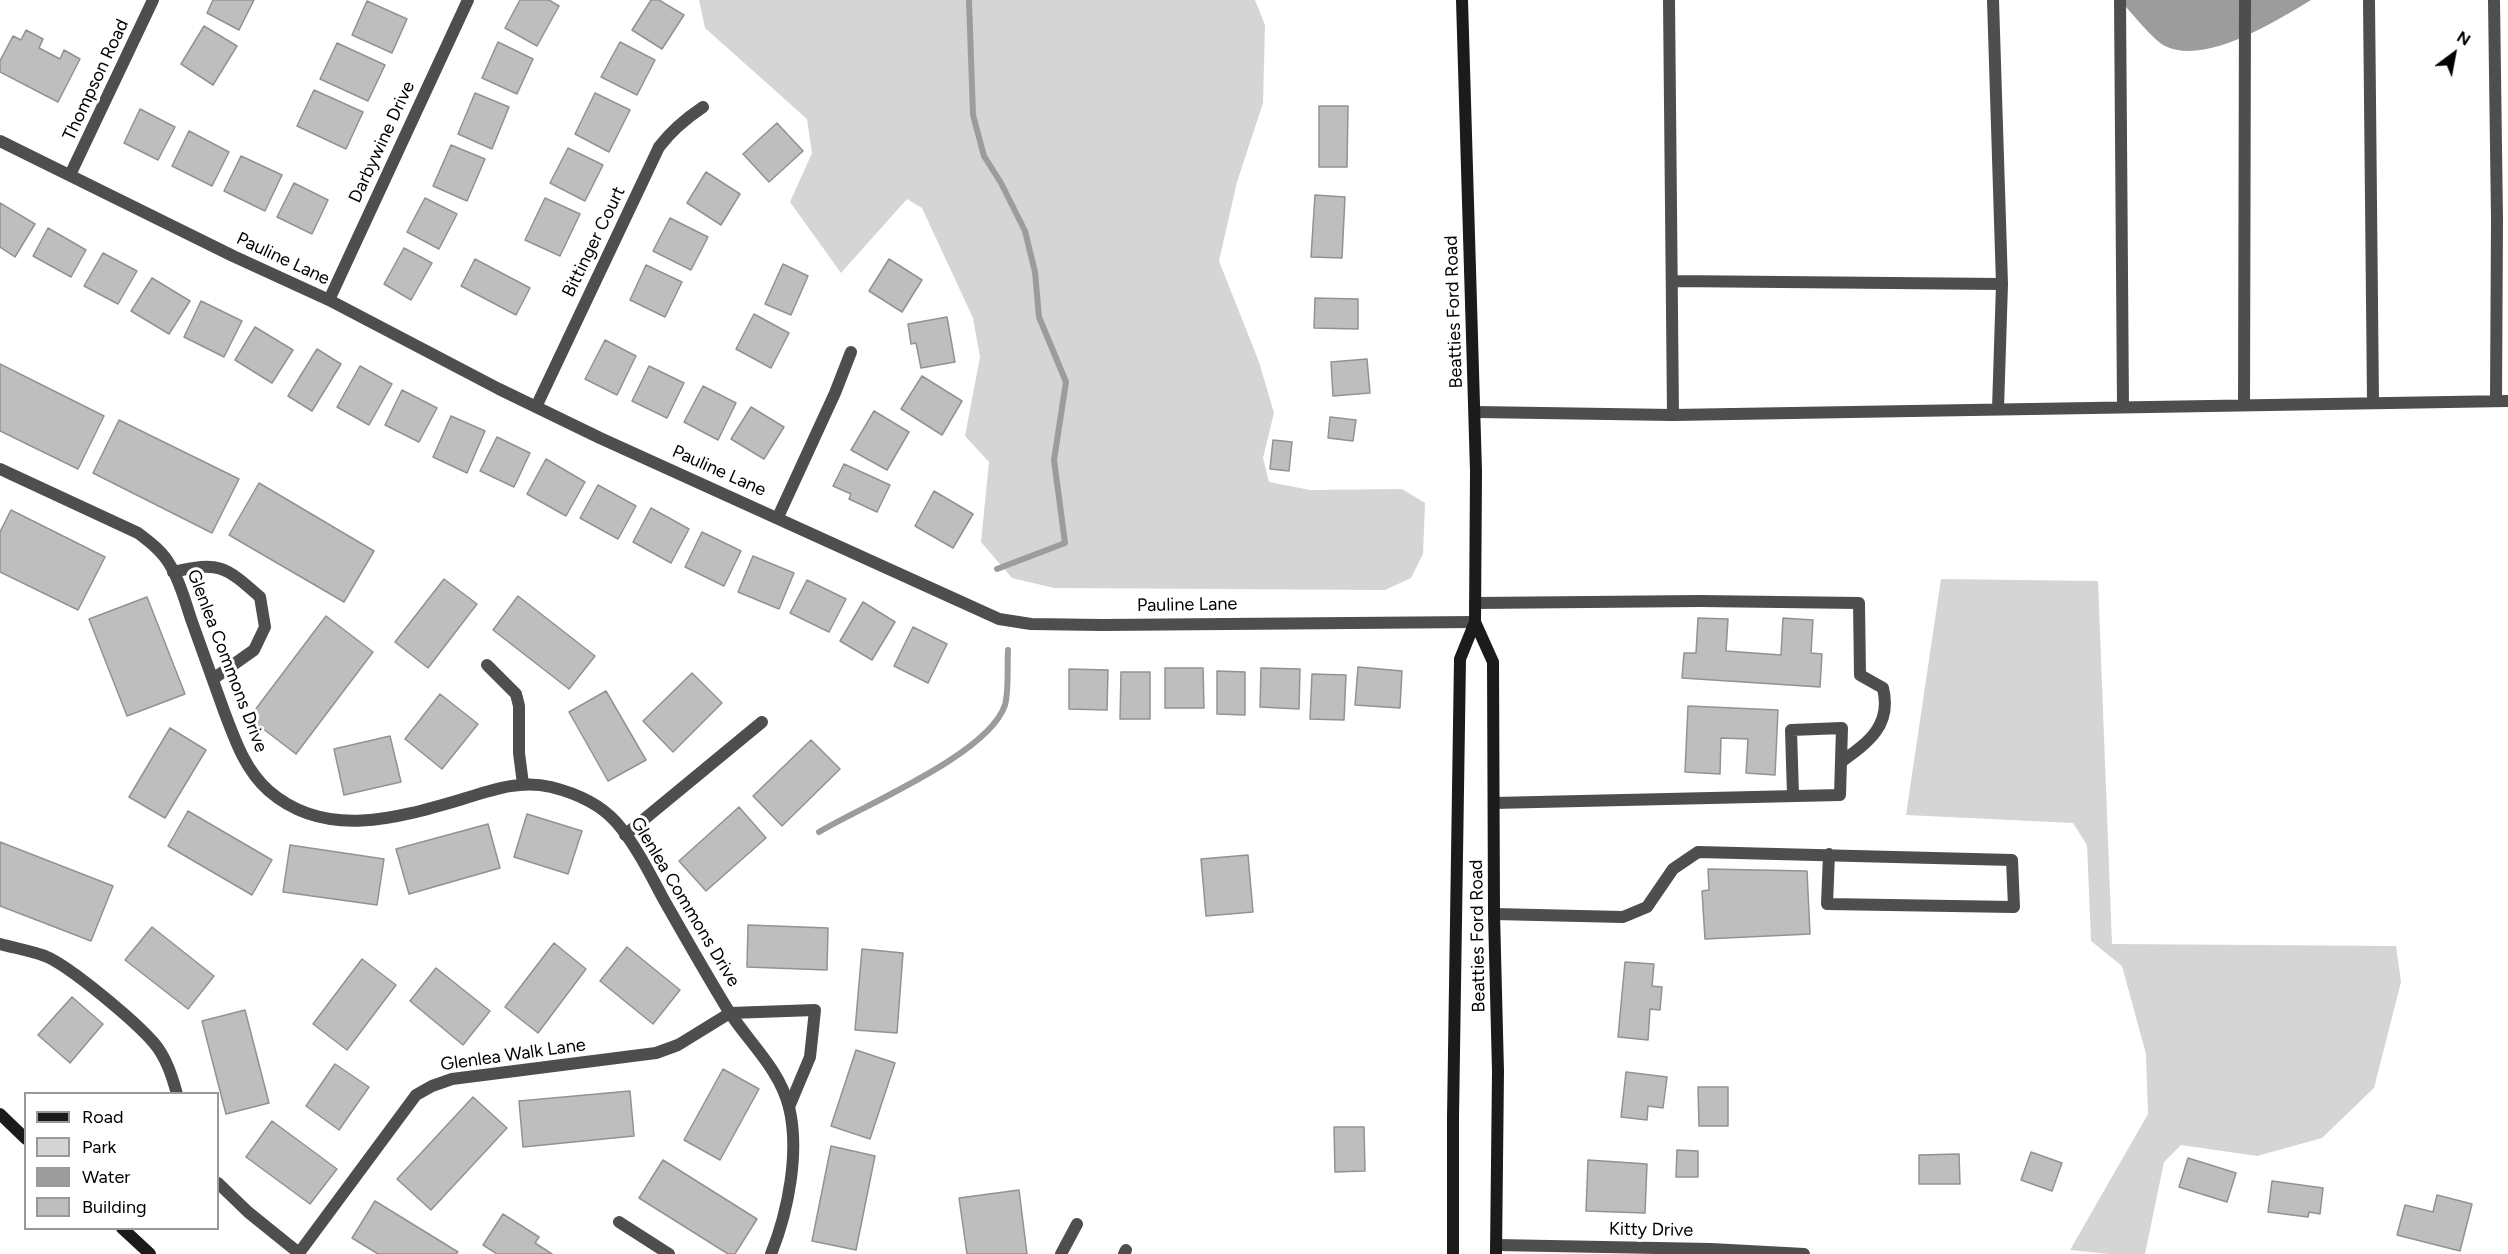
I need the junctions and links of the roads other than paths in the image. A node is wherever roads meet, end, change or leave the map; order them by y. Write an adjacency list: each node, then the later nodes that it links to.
1 (153, 0): 12 (street, Thompson Road)
2 (468, 0): 15 (street, Darbywine Drive)
3 (1462, 0): 23 (main road, Beatties Ford Road)
4 (1669, 0): 13 (street)
5 (1992, 0): 14 (street)
6 (2120, 0): 21 (street)
7 (2246, 0): 19 (street)
8 (2369, 0): 18 (street)
9 (2494, 0): 17 (street)
10 (703, 107): 20 (street, Bittinger Court)
11 (0, 141): 12 (street, Pauline Lane)
12 (70, 175): 15 (street, Pauline Lane)
13 (1672, 281): 14 (street); 24 (street)
14 (2002, 284): 22 (street)
15 (329, 300): 20 (street, Pauline Lane)
16 (851, 352): 26 (street)
17 (2502, 401): 18 (street)
18 (2373, 402): 19 (street)
19 (2244, 405): 21 (street)
20 (537, 407): 26 (street, Pauline Lane)
21 (2123, 407): 22 (street)
22 (1998, 409): 24 (street)
23 (1476, 412): 24 (street); 28 (main road, Beatties Ford Road)
24 (1674, 415)
25 (0, 469): 27 (street, Glenlea Commons Drive)
26 (778, 517): 29 (street, Pauline Lane)
27 (173, 572): 31 (street, Glenlea Commons Drive); 31 (street)
28 (1475, 603): 29 (main road, Beatties Ford Road); 33 (street)
29 (1475, 622): 36 (main road, Beatties Ford Road); 56 (main road, Beatties Ford Road)
30 (487, 665): 34 (street)
31 (213, 679): 34 (street, Glenlea Commons Drive)
32 (762, 722): 37 (street)
33 (1841, 762): 35 (street); 35 (street)
34 (523, 784): 37 (street, Glenlea Commons Drive)
35 (1793, 795): 36 (street)
36 (1494, 803): 39 (main road, Beatties Ford Road)
37 (625, 835): 41 (street, Glenlea Commons Drive)
38 (1829, 854): 38 (street); 39 (street)
39 (1494, 914): 50 (main road, Beatties Ford Road)
40 (0, 944): 42 (street)
41 (730, 1013): 43 (street, Glenlea Commons Drive); 43 (street); 52 (street, Glenlea Walk Lane)
42 (176, 1092)
43 (789, 1107): 54 (street, Glenlea Commons Drive)
44 (0, 1114): 45 (main road)
45 (24, 1137)
46 (219, 1184): 52 (street)
47 (619, 1222): 53 (street)
48 (1077, 1224): 55 (street)
49 (124, 1230): 51 (main road)
50 (1496, 1249): 57 (street, Kitty Drive)
51 (150, 1254)
52 (300, 1254)
53 (669, 1254)
54 (771, 1254)
55 (1061, 1254)
56 (1453, 1254)
57 (1804, 1254)

